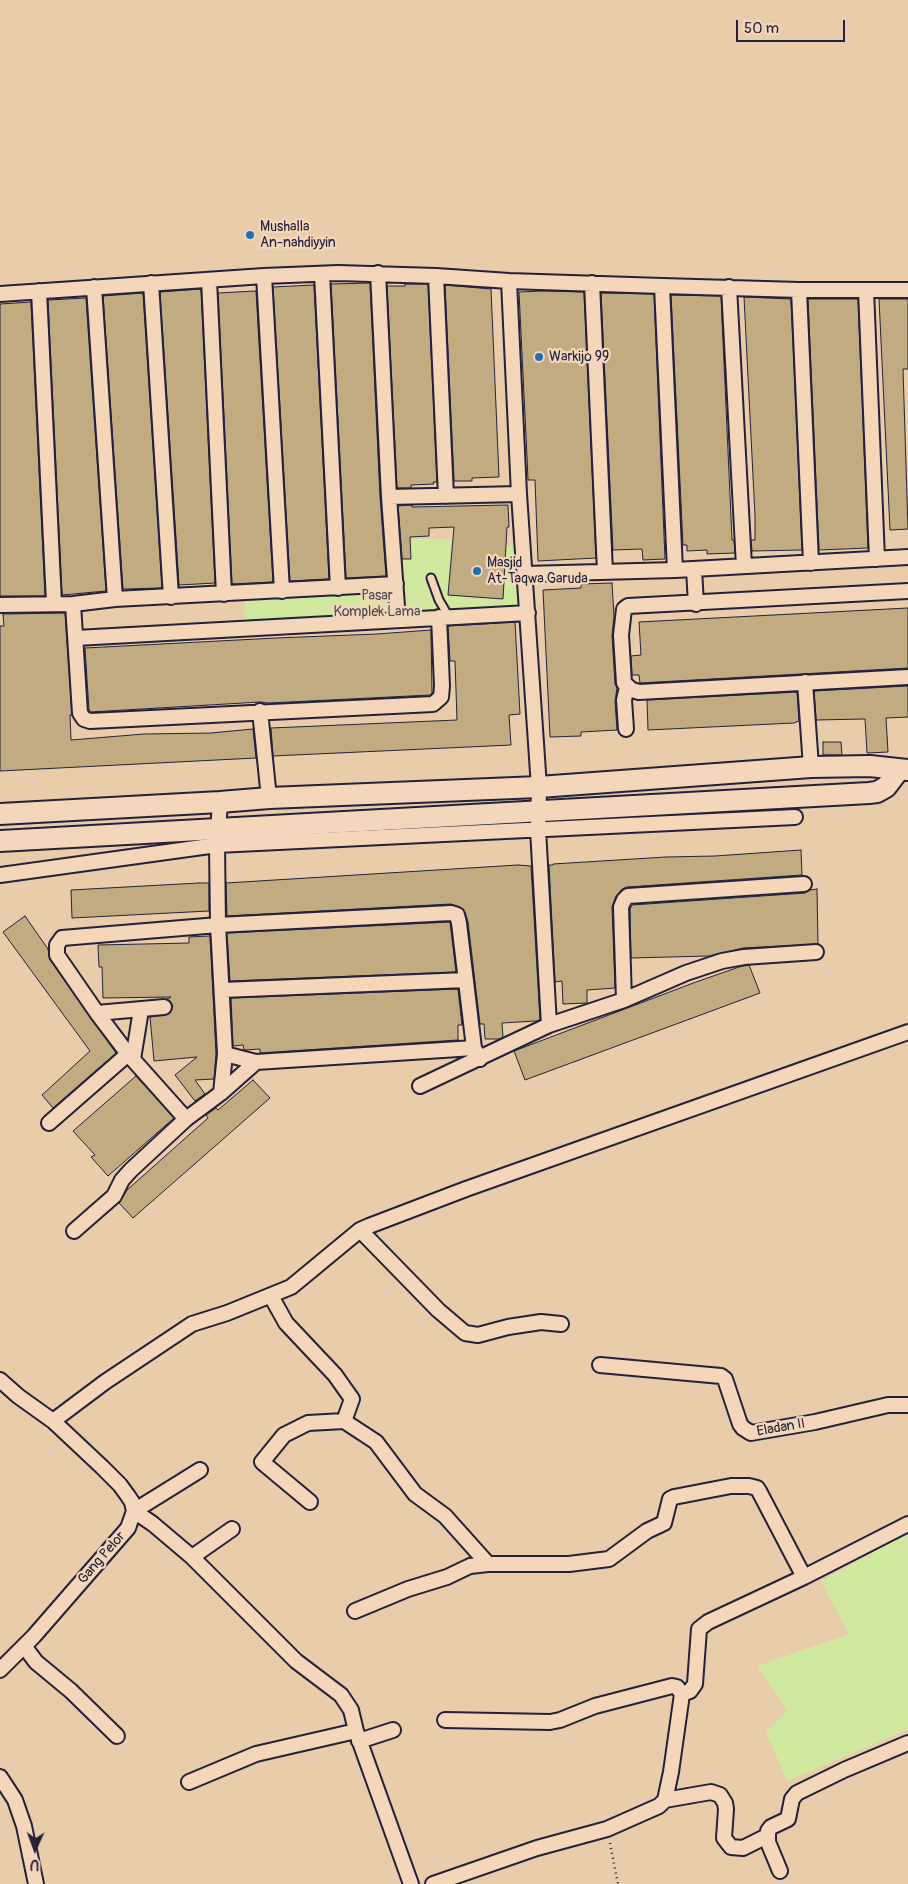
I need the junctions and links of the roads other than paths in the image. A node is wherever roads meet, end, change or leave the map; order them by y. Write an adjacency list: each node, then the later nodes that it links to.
1 (378, 273): 2 (street); 4 (street); 18 (street)
2 (322, 274): 3 (street); 30 (street)
3 (264, 276): 5 (street); 31 (street)
4 (436, 276): 6 (street); 19 (street)
5 (209, 280): 7 (street); 33 (street)
6 (509, 281): 8 (street); 17 (street)
7 (151, 283): 9 (street); 34 (street)
8 (592, 283): 10 (street); 26 (street)
9 (94, 286): 15 (street); 35 (street)
10 (662, 286): 11 (street); 25 (street)
11 (729, 287): 12 (street); 23 (street)
12 (799, 290): 13 (street); 22 (street)
13 (866, 290): 14 (street); 21 (street)
14 (908, 290)
15 (39, 291): 16 (street); 36 (street)
16 (0, 294)
17 (520, 494): 19 (street); 27 (street)
18 (389, 496): 19 (street); 29 (street)
19 (446, 496)
20 (908, 557): 21 (street)
21 (877, 559): 22 (street)
22 (811, 563): 23 (street)
23 (744, 566): 24 (street)
24 (694, 569): 25 (street); 38 (street)
25 (675, 570): 26 (street)
26 (604, 572): 27 (street)
27 (525, 574): 40 (street)
28 (431, 578): 41 (lane)
29 (396, 584): 30 (street); 42 (street)
30 (338, 588): 31 (street)
31 (282, 591): 33 (street)
32 (908, 591): 38 (street)
33 (224, 594): 34 (street)
34 (171, 597): 35 (street)
35 (115, 599): 37 (street)
36 (54, 603): 37 (street); 39 (street)
37 (73, 604): 43 (street)
38 (696, 604): 46 (street)
39 (0, 605)
40 (528, 613): 41 (street); 51 (street)
41 (444, 617): 42 (street); 47 (street)
42 (398, 620): 43 (street)
43 (76, 638): 47 (street)
44 (908, 677): 45 (street)
45 (805, 682): 46 (street); 49 (street)
46 (627, 687): 48 (street)
47 (260, 711): 52 (street)
48 (626, 728)
49 (811, 767): 50 (street); 51 (street)
50 (904, 770): 56 (street)
51 (539, 787): 52 (street); 56 (street)
52 (269, 798): 53 (street)
53 (220, 802): 54 (street); 57 (street)
54 (0, 814)
55 (795, 817): 56 (street)
56 (538, 821): 57 (street); 69 (street)
57 (217, 837): 58 (street); 59 (street); 61 (street)
58 (0, 842)
59 (0, 875)
60 (804, 884): 65 (street)
61 (218, 925): 63 (street); 64 (street); 68 (street)
62 (816, 952): 65 (street)
63 (466, 980): 64 (street); 72 (street)
64 (223, 990): 71 (street)
65 (624, 1000): 69 (street)
66 (164, 1007): 67 (street)
67 (141, 1010): 68 (street); 73 (street)
68 (96, 1013): 73 (street)
69 (549, 1025): 72 (street)
70 (908, 1032): 80 (street)
71 (225, 1054): 74 (street); 76 (street)
72 (477, 1054): 74 (street); 75 (street)
73 (130, 1056): 77 (street); 78 (street)
74 (256, 1062): 76 (street)
75 (420, 1086)
76 (221, 1093): 77 (street)
77 (186, 1119): 79 (street)
78 (50, 1124)
79 (74, 1230)
80 (360, 1230): 81 (street); 82 (street)
81 (271, 1296): 86 (street); 87 (street)
82 (561, 1324)
83 (600, 1365): 85 (street, Eladan II)
84 (0, 1380): 86 (street)
85 (908, 1405)
86 (53, 1421): 90 (street)
87 (344, 1421): 89 (street); 94 (street)
88 (200, 1470): 90 (street)
89 (310, 1502)
90 (134, 1511): 93 (street); 97 (street, Gang Pelor)
91 (908, 1524): 95 (street)
92 (232, 1530): 93 (street)
93 (192, 1557): 103 (street)
94 (488, 1564): 95 (street); 96 (street)
95 (804, 1577): 99 (street)
96 (355, 1611)
97 (24, 1646): 98 (street, Gang Pelor); 102 (street)
98 (3, 1662)
99 (682, 1694): 100 (street); 107 (street)
100 (445, 1720)
101 (393, 1730): 103 (street)
102 (117, 1736)
103 (358, 1736): 106 (street); 111 (street)
104 (908, 1743): 108 (street)
105 (0, 1777): 110 (street)
106 (189, 1782)
107 (665, 1800): 108 (street); 112 (street)
108 (767, 1836): 109 (street)
109 (780, 1871)
110 (36, 1884)
111 (411, 1884)
112 (433, 1884)

